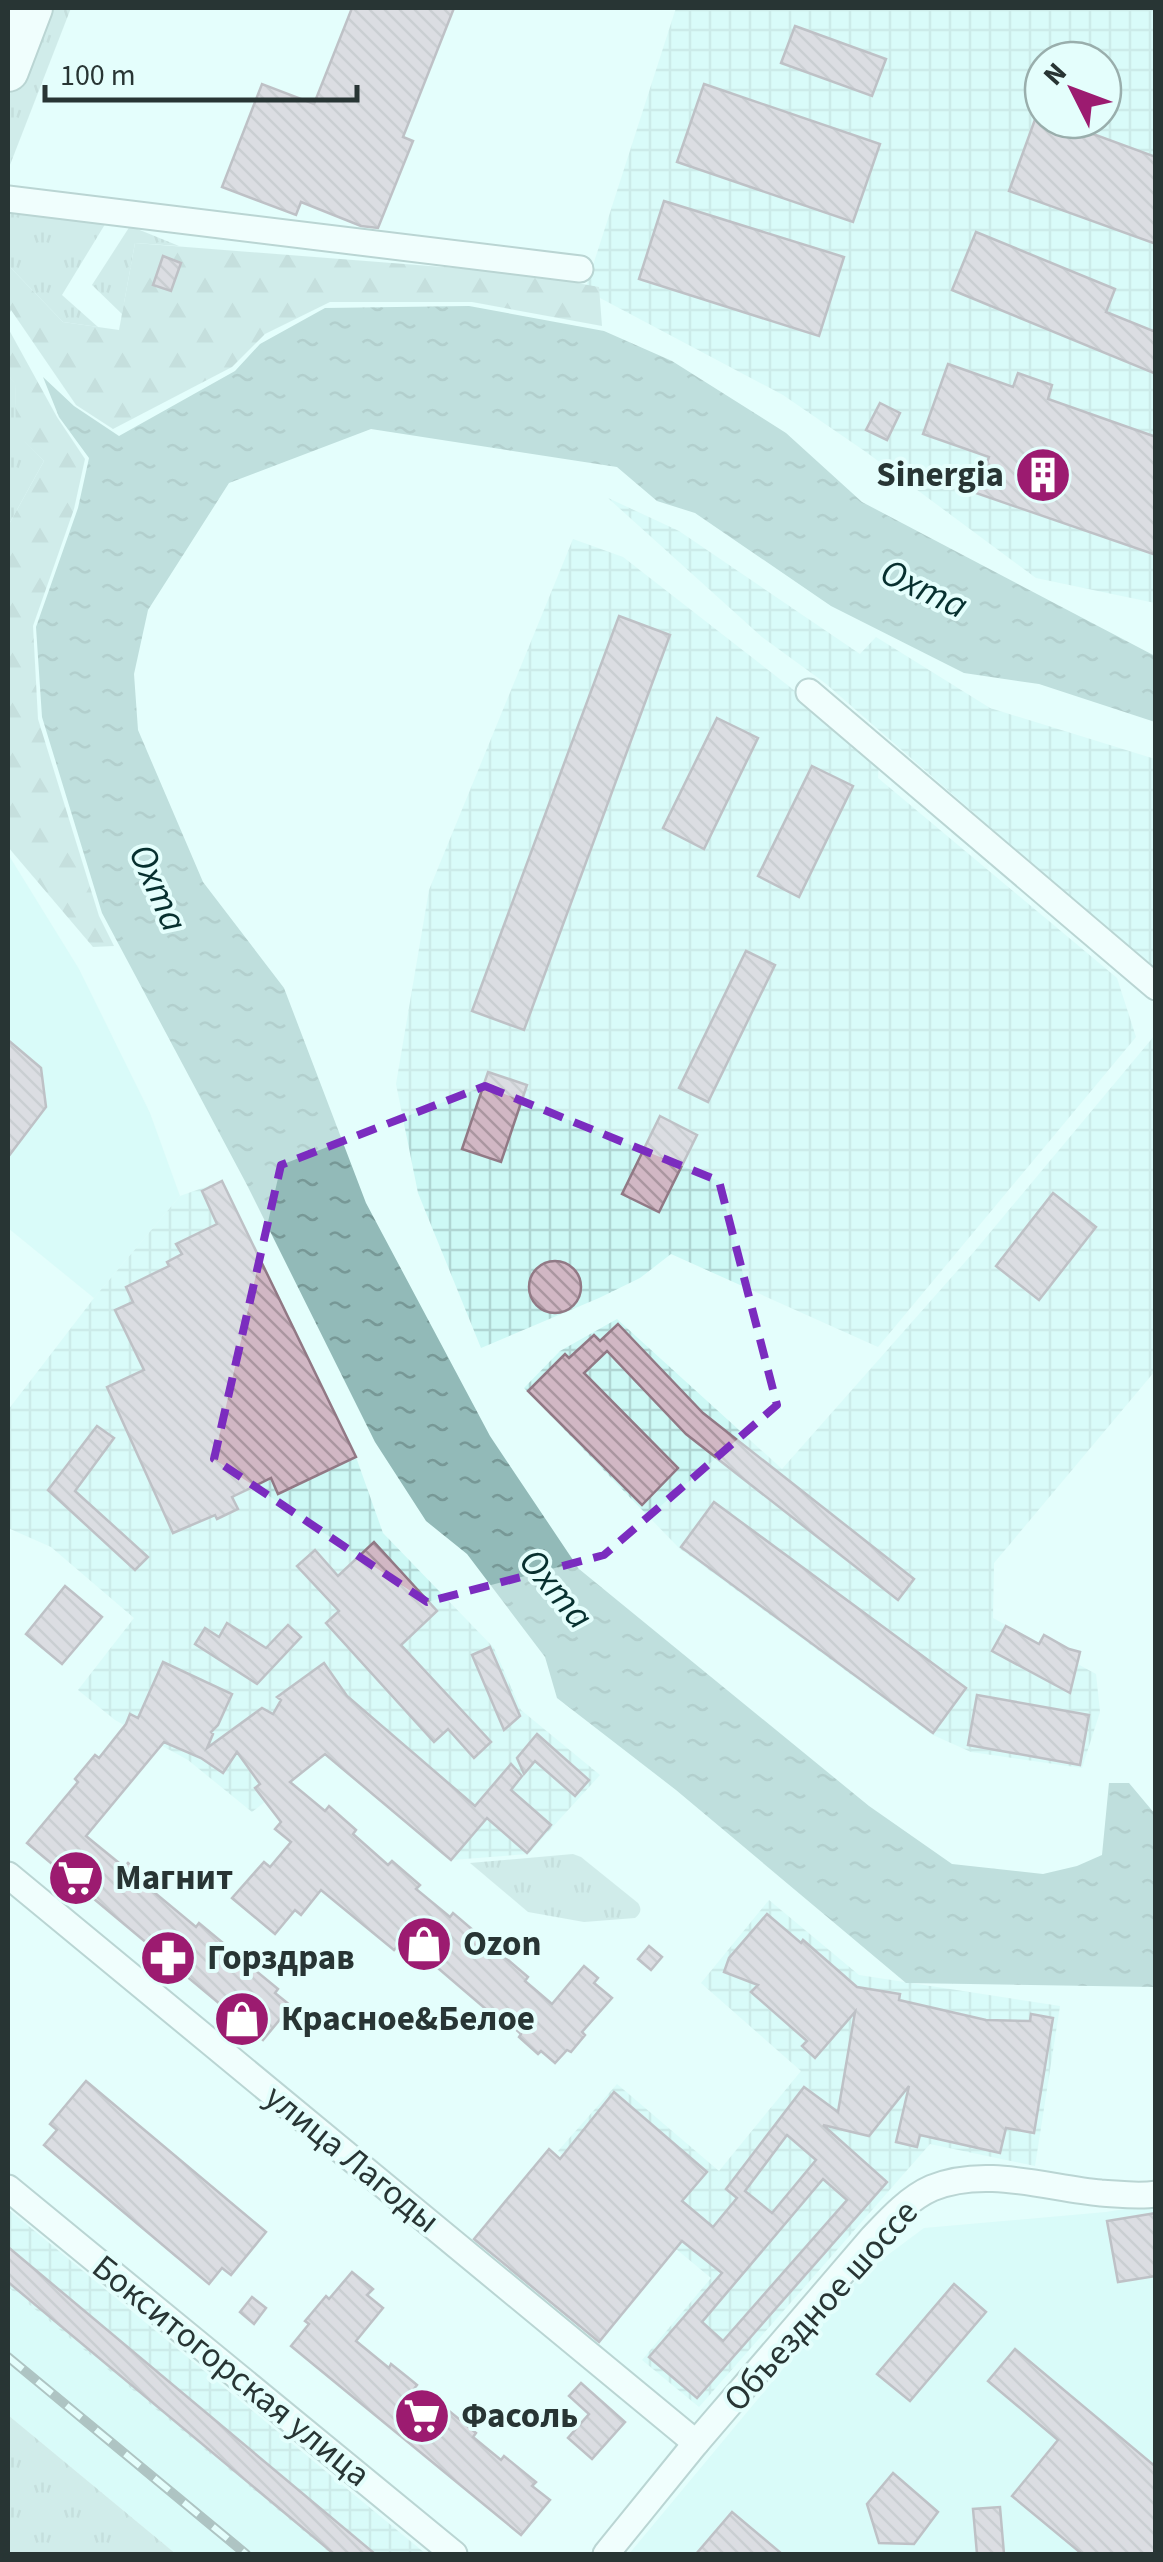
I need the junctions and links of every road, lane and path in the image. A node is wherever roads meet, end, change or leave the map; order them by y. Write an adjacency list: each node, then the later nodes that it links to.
1 (32, 8): 2 (main road)
2 (8, 71)
3 (8, 199): 4 (street)
4 (580, 269)
5 (809, 692): 6 (street)
6 (1156, 987)
7 (8, 1875): 10 (street, улица Лагоды)
8 (8, 2188): 11 (street, Бокситогорская улица)
9 (1156, 2194): 10 (street, Объездное шоссе)
10 (696, 2443): 12 (street, Объездное шоссе)
11 (454, 2554)
12 (606, 2554)

